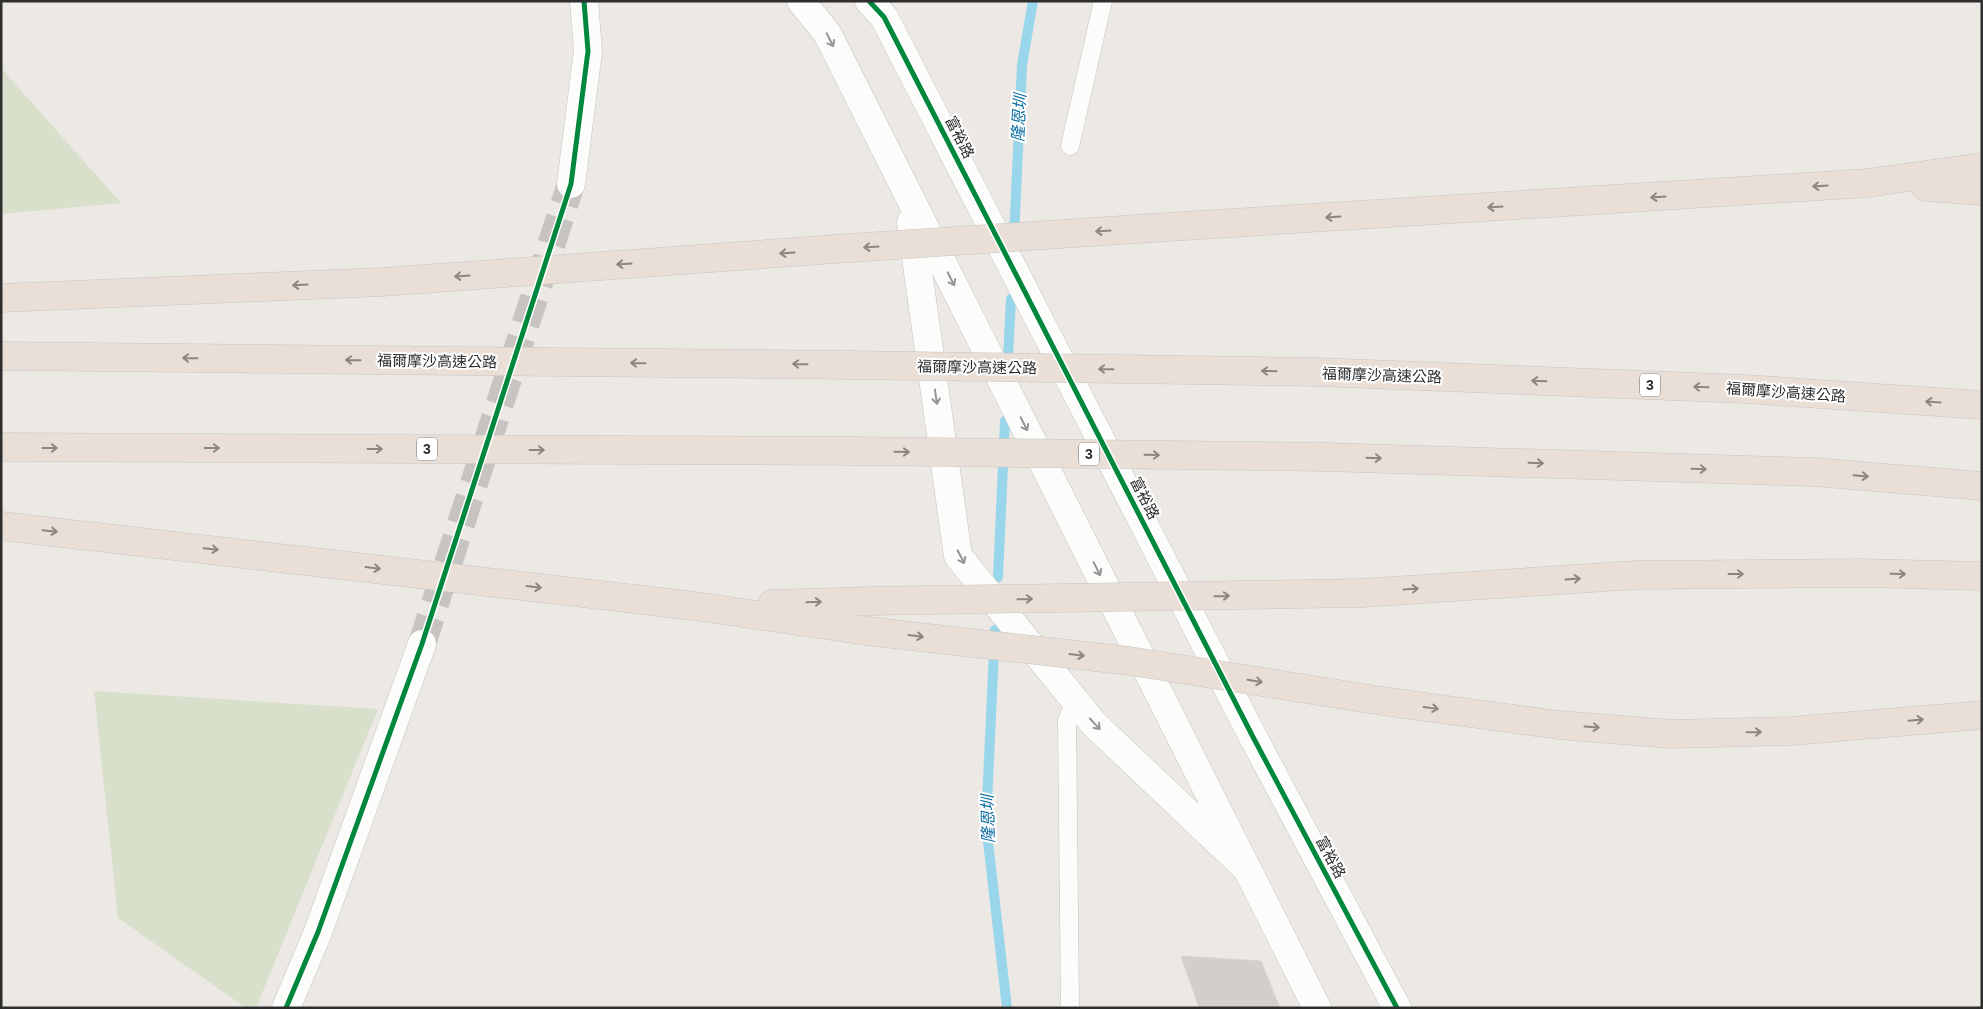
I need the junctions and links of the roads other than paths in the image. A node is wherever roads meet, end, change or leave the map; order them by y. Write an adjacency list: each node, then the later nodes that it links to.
1 (584, 1): 7 (street)
2 (801, 1): 10 (street, one-way to 10)
3 (869, 1): 26 (street, 富裕路)
4 (1103, 1): 5 (lane)
5 (1070, 146)
6 (1982, 167): 8 (highway)
7 (571, 184)
8 (1868, 184): 9 (highway); 11 (highway, one-way to 11, bridge)
9 (1982, 191)
10 (908, 193): 20 (street, one-way to 20); 22 (street, one-way to 22)
11 (1, 298)
12 (1, 356): 13 (highway, 福爾摩沙高速公路 / 3, one-way to 12, bridge)
13 (1982, 405)
14 (1, 447): 15 (highway, 3, one-way to 15, bridge)
15 (1982, 486)
16 (1, 526): 18 (highway, one-way to 18)
17 (1982, 576): 18 (highway, one-way to 17, bridge)
18 (695, 606): 21 (highway, one-way to 21, bridge)
19 (422, 644): 23 (street)
20 (1076, 702): 22 (street, one-way to 22); 24 (lane)
21 (1982, 715)
22 (1250, 871): 25 (street)
23 (286, 1008)
24 (1070, 1008)
25 (1317, 1008)
26 (1397, 1008)

